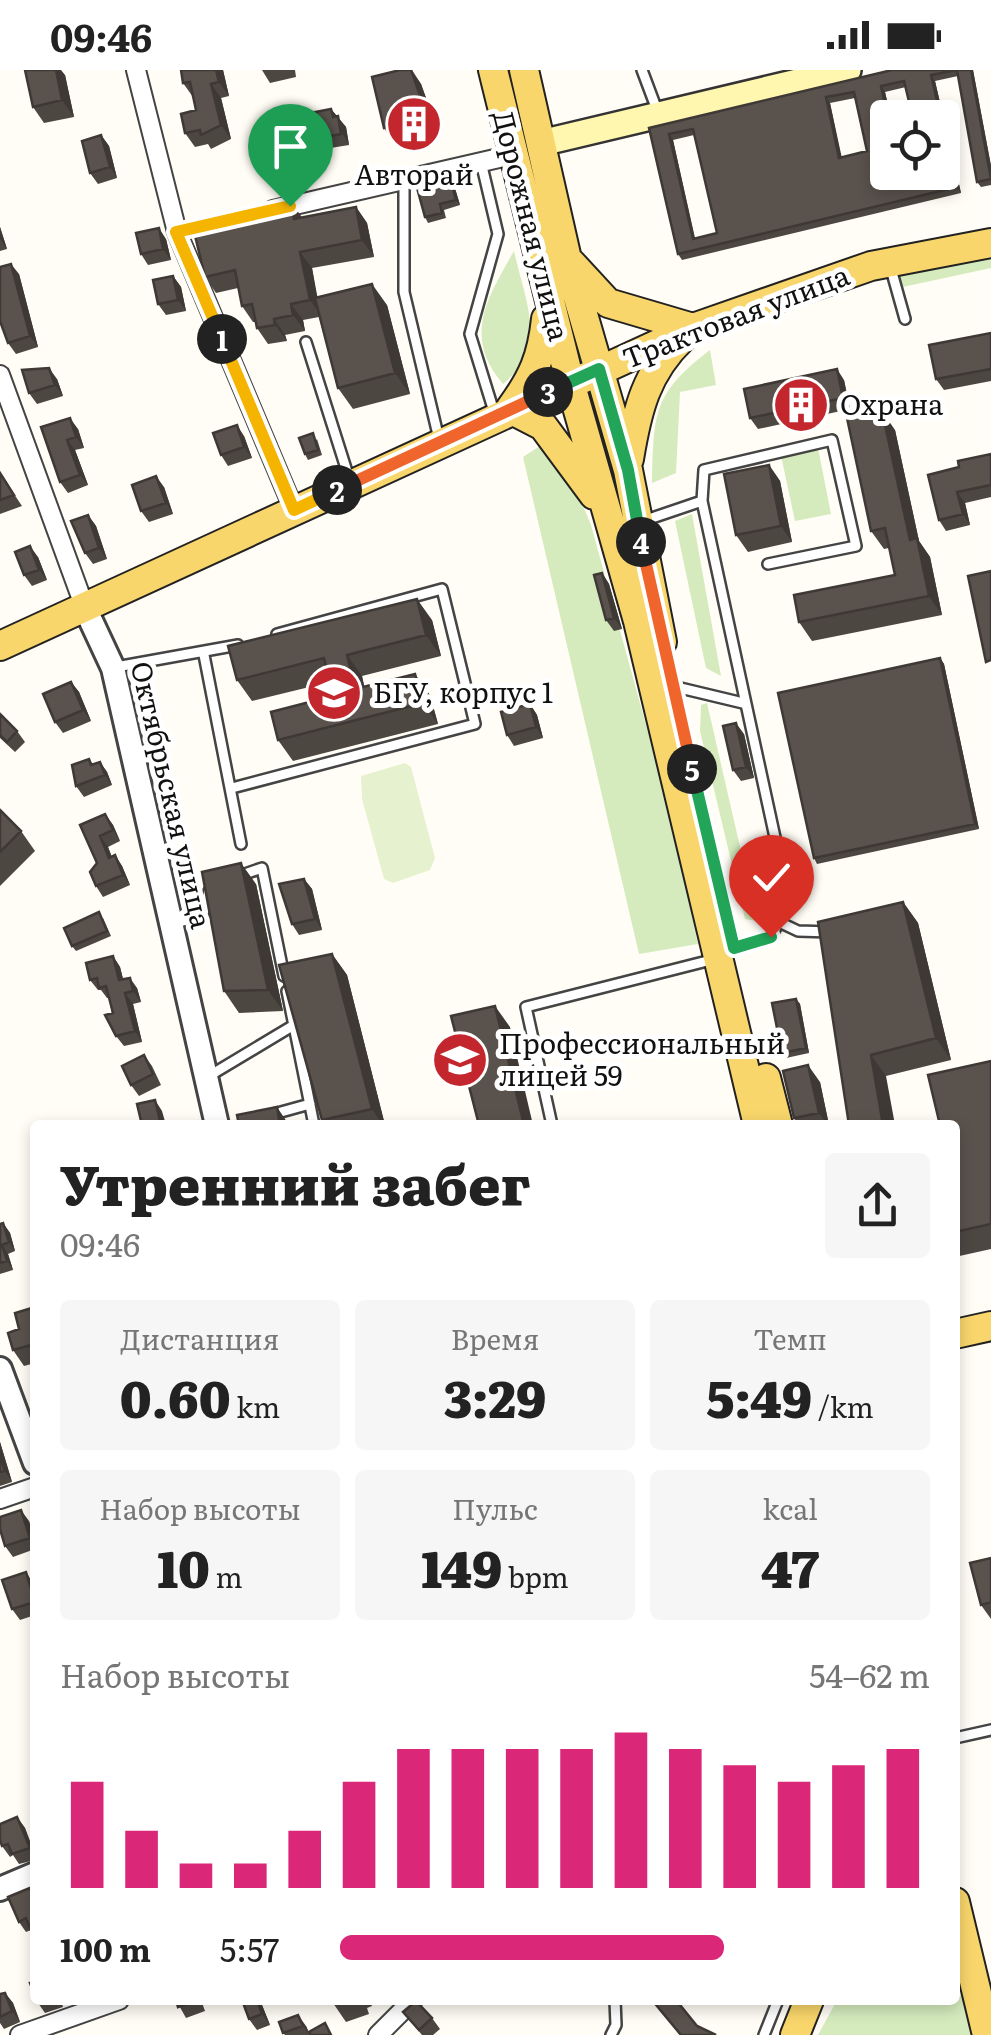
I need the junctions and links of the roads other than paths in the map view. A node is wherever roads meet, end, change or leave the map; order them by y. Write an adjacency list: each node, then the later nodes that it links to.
1 (136, 70): 27 (street)
2 (493, 70): 8 (main road, Дорожная улица)
3 (524, 70): 7 (main road, Дорожная улица)
4 (642, 70): 6 (lane)
5 (843, 71): 6 (main road)
6 (659, 112): 7 (main road)
7 (541, 143): 13 (main road, Дорожная улица)
8 (512, 156): 9 (street); 15 (main road, Дорожная улица)
9 (481, 162): 10 (street); 22 (lane)
10 (404, 180): 11 (street); 23 (lane)
11 (252, 215)
12 (991, 244): 14 (main road, Трактовая улица)
13 (567, 259): 17 (main road); 19 (main road, Дорожная улица)
14 (889, 263): 16 (lane); 17 (main road, Трактовая улица)
15 (548, 300): 21 (main road, Дорожная улица); 22 (main road)
16 (905, 319)
17 (693, 328): 19 (main road, Трактовая улица); 24 (main road)
18 (306, 342): 25 (lane)
19 (599, 369): 21 (main road, Трактовая улица); 24 (main road, Дорожная улица)
20 (0, 375): 31 (street, Октябрьская улица)
21 (570, 382): 22 (main road, Трактовая улица); 28 (main road, Дорожная улица)
22 (503, 412): 23 (main road, Трактовая улица); 28 (main road)
23 (440, 442): 25 (main road, Трактовая улица)
24 (628, 470): 29 (main road)
25 (351, 484): 27 (main road, Трактовая улица)
26 (702, 500): 29 (lane); 30 (lane); 38 (lane)
27 (294, 510): 31 (main road, Трактовая улица)
28 (609, 516): 46 (main road, Дорожная улица)
29 (638, 523): 37 (main road)
30 (768, 564)
31 (85, 608): 34 (main road, Трактовая улица); 36 (street, Октябрьская улица)
32 (260, 639): 39 (lane)
33 (242, 644): 35 (lane)
34 (0, 646)
35 (204, 654): 36 (lane); 39 (lane)
36 (113, 668): 44 (street, Октябрьская улица)
37 (672, 686): 38 (lane); 46 (main road)
38 (743, 703): 43 (lane)
39 (232, 788): 40 (lane)
40 (241, 844)
41 (228, 879): 47 (lane)
42 (211, 885): 44 (lane)
43 (778, 922): 45 (lane); 46 (lane)
44 (172, 925): 48 (street, Октябрьская улица)
45 (840, 931)
46 (726, 953): 53 (lane); 54 (main road); 55 (main road)
47 (294, 1024): 48 (lane); 49 (lane)
48 (206, 1078): 50 (street, Октябрьская улица)
49 (310, 1104): 51 (lane); 52 (lane)
50 (216, 1120)
51 (253, 1120)
52 (313, 1120)
53 (551, 1120)
54 (757, 1120)
55 (776, 1120)
56 (991, 1326): 57 (main road)
57 (960, 1333)
58 (0, 1368): 59 (street)
59 (30, 1449)
60 (30, 1489): 61 (street)
61 (0, 1499)
62 (991, 1730): 63 (lane)
63 (960, 1737)
64 (30, 1876): 65 (street)
65 (0, 1888)
66 (960, 1922): 68 (main road)
67 (960, 1979): 68 (main road)
68 (980, 2003): 77 (main road)
69 (105, 2005): 73 (street)
70 (408, 2005): 74 (street)
71 (615, 2005): 75 (lane)
72 (794, 2009): 76 (lane)
73 (20, 2035)
74 (378, 2035)
75 (610, 2035)
76 (764, 2035)
77 (987, 2035)

